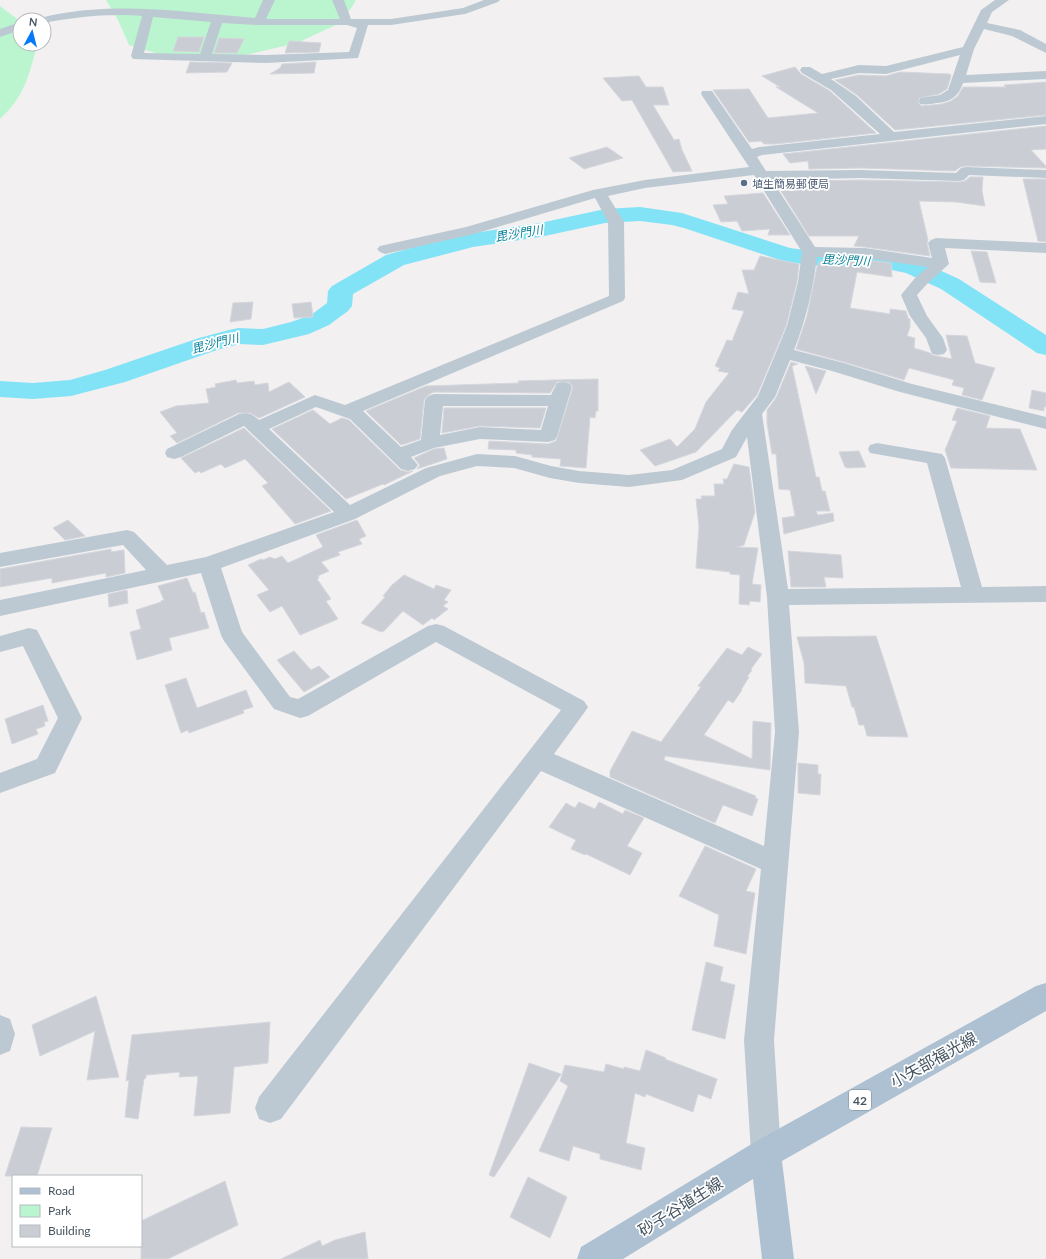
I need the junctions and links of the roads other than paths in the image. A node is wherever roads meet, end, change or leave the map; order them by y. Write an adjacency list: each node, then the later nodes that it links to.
1 (269, 0): 10 (street)
2 (338, 0): 11 (street)
3 (494, 0): 7 (street)
4 (1003, 0): 12 (street)
5 (430, 5): 7 (street)
6 (149, 12): 8 (street); 9 (street); 17 (street)
7 (442, 15): 11 (street)
8 (218, 18): 10 (street); 17 (street)
9 (52, 19)
10 (258, 22): 11 (street)
11 (347, 22): 17 (street)
12 (981, 25): 15 (street); 16 (street)
13 (12, 29): 14 (street)
14 (0, 33)
15 (968, 49): 20 (street); 21 (street)
16 (1046, 49)
17 (205, 58)
18 (806, 70): 20 (street)
19 (1046, 75): 21 (street)
20 (820, 78): 25 (street)
21 (959, 79): 23 (street)
22 (707, 94): 26 (street)
23 (935, 111)
24 (1046, 120): 25 (street)
25 (891, 137): 26 (street)
26 (756, 167): 27 (street); 28 (street); 31 (street)
27 (1046, 174)
28 (599, 193): 30 (street); 35 (street)
29 (1046, 248): 32 (street)
30 (385, 249)
31 (810, 252): 32 (street); 34 (street)
32 (941, 264): 33 (street)
33 (938, 350)
34 (784, 353): 36 (street); 37 (street)
35 (345, 412): 38 (street); 42 (street)
36 (753, 413): 43 (street); 50 (street)
37 (1046, 422)
38 (257, 428): 41 (street); 44 (street)
39 (430, 444): 39 (street); 42 (street)
40 (877, 449): 49 (street)
41 (174, 453)
42 (398, 455): 43 (street)
43 (421, 478): 44 (street)
44 (348, 514): 46 (street)
45 (0, 560): 47 (street)
46 (209, 564): 47 (street); 53 (street)
47 (163, 574): 51 (street)
48 (1046, 594): 49 (street)
49 (974, 595): 50 (street)
50 (778, 597): 55 (street)
51 (0, 608)
52 (0, 644): 54 (street)
53 (537, 758): 55 (street); 59 (street)
54 (0, 783)
55 (775, 863): 60 (street)
56 (1046, 996): 60 (main road, 小矢部福光線 / 42)
57 (0, 1029): 58 (street)
58 (0, 1041)
59 (270, 1108)
60 (766, 1153): 61 (main road, 砂子谷埴生線); 62 (main road)
61 (593, 1259)
62 (778, 1259)

